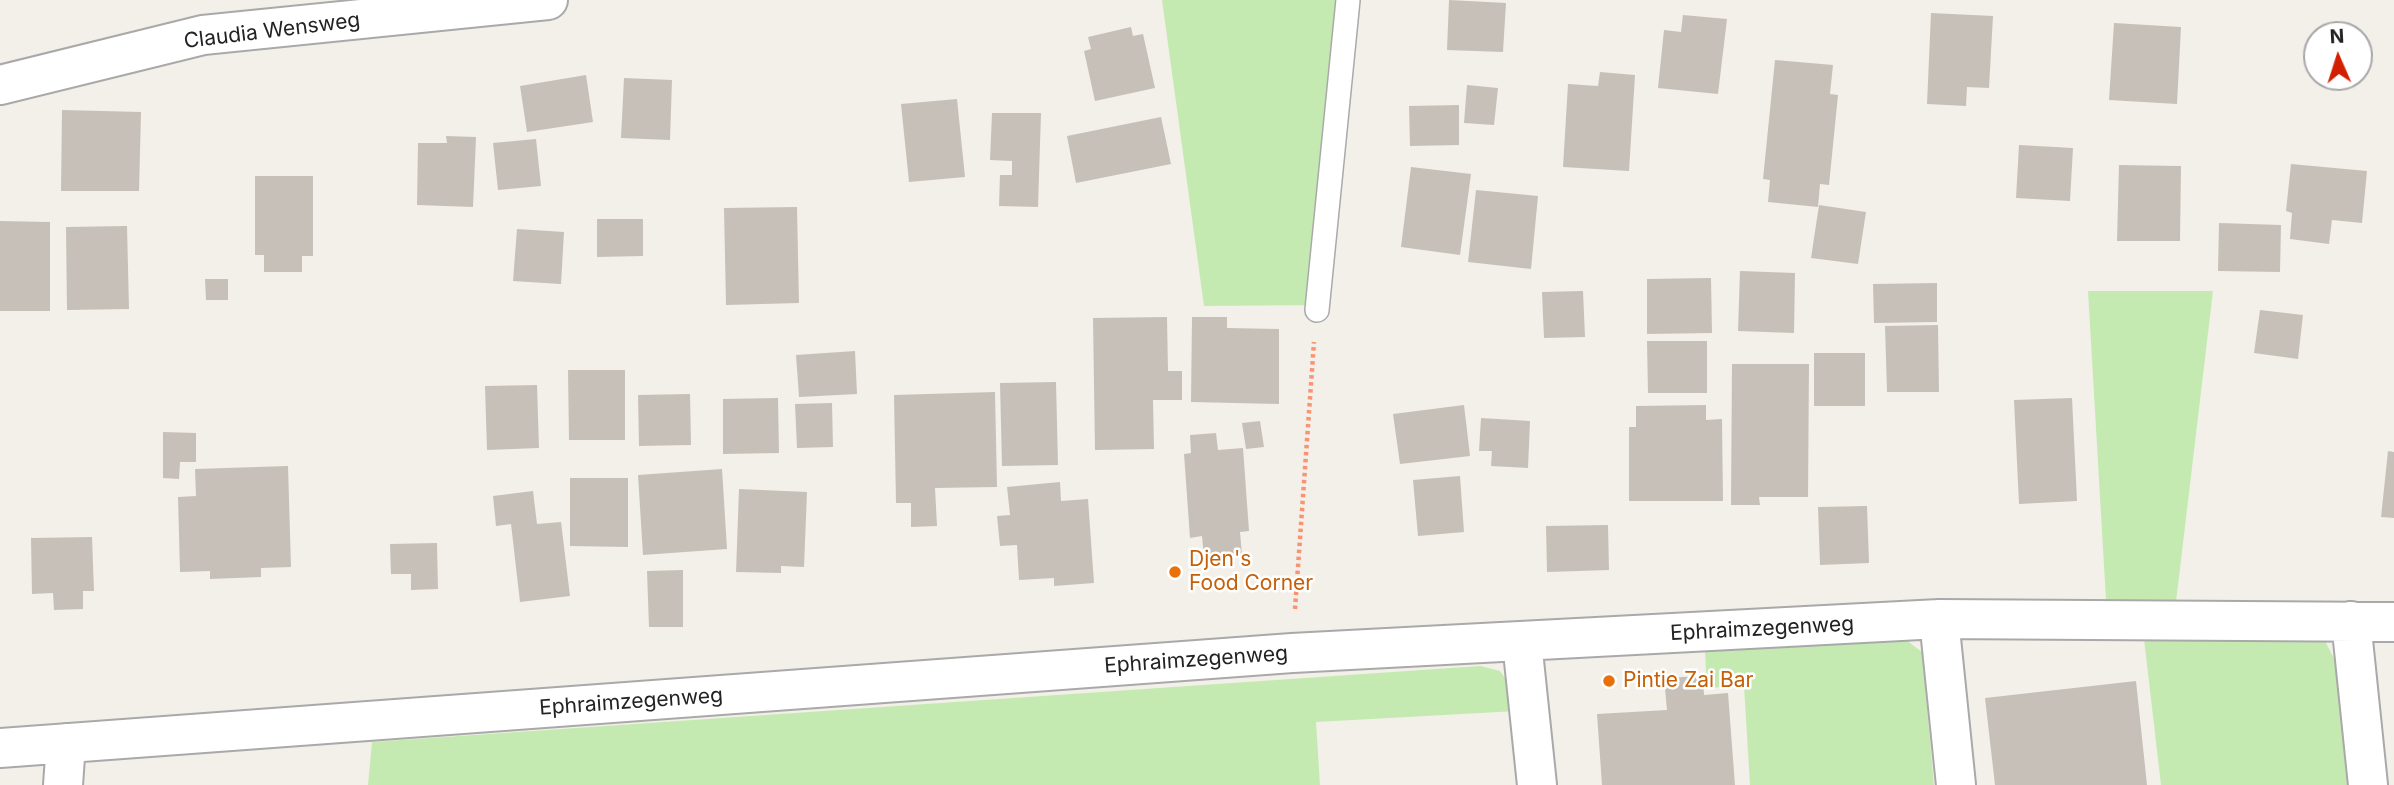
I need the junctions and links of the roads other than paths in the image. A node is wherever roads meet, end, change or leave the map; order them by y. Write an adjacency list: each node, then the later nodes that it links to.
1 (548, 0): 3 (street, Claudia Wensweg)
2 (1348, 0): 4 (lane)
3 (0, 85)
4 (1317, 310)
5 (1939, 619): 6 (street, Ephraimzegenweg); 8 (street, Ephraimzegenweg); 13 (street)
6 (2351, 621): 7 (street, Ephraimzegenweg); 14 (street)
7 (2394, 622)
8 (1522, 642): 9 (street, Ephraimzegenweg); 12 (street)
9 (66, 743): 10 (street, Ephraimzegenweg); 11 (street)
10 (0, 748)
11 (63, 785)
12 (1537, 785)
13 (1956, 785)
14 (2368, 785)

